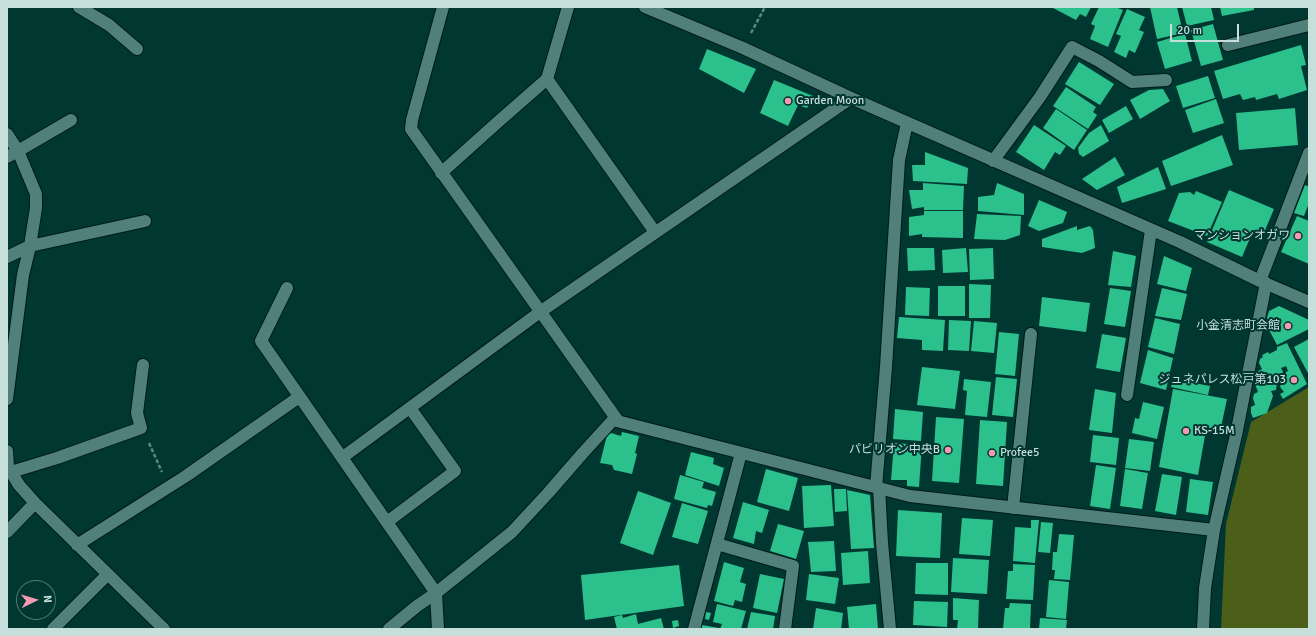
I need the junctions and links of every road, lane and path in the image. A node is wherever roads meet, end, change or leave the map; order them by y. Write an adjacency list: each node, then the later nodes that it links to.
1 (79, 7): 9 (street)
2 (443, 7): 20 (street)
3 (568, 7): 10 (street)
4 (645, 7): 8 (street)
5 (765, 7): 8 (path)
6 (1309, 25): 7 (street)
7 (1228, 45)
8 (743, 48): 12 (street)
9 (137, 49)
10 (547, 79): 20 (street); 23 (street)
11 (1166, 80): 19 (street)
12 (851, 98): 14 (street); 23 (street)
13 (71, 120): 16 (street)
14 (907, 123): 19 (street); 43 (street)
15 (7, 134): 16 (street)
16 (18, 151): 18 (street); 24 (street)
17 (1309, 153): 26 (street)
18 (7, 157)
19 (993, 161): 22 (street)
20 (441, 173): 29 (street)
21 (145, 221): 24 (street)
22 (1151, 230): 26 (street); 32 (street)
23 (655, 232): 29 (street)
24 (30, 246): 25 (street); 34 (street)
25 (7, 257)
26 (1263, 282): 28 (street); 47 (street)
27 (287, 288): 33 (street)
28 (1309, 302)
29 (540, 312): 35 (street); 36 (street)
30 (1031, 334): 45 (street)
31 (143, 365): 41 (street)
32 (1127, 395)
33 (299, 398): 40 (street); 42 (street)
34 (7, 399)
35 (410, 408): 40 (street); 46 (street)
36 (618, 422): 39 (street); 52 (street)
37 (147, 440): 42 (path)
38 (7, 451): 41 (street)
39 (741, 453): 43 (street); 50 (street)
40 (343, 457): 46 (street)
41 (11, 472): 44 (street)
42 (169, 486): 49 (street)
43 (877, 487): 45 (street); 59 (street)
44 (35, 503): 48 (street); 49 (street)
45 (1013, 508): 47 (street)
46 (387, 522): 52 (street)
47 (1214, 530): 60 (street)
48 (7, 532)
49 (77, 544): 51 (street)
50 (717, 544): 57 (street); 58 (street)
51 (108, 574): 53 (street); 54 (street)
52 (436, 593): 55 (street); 56 (street)
53 (53, 629)
54 (164, 629)
55 (390, 629)
56 (438, 629)
57 (694, 629)
58 (785, 629)
59 (890, 629)
60 (1203, 629)

